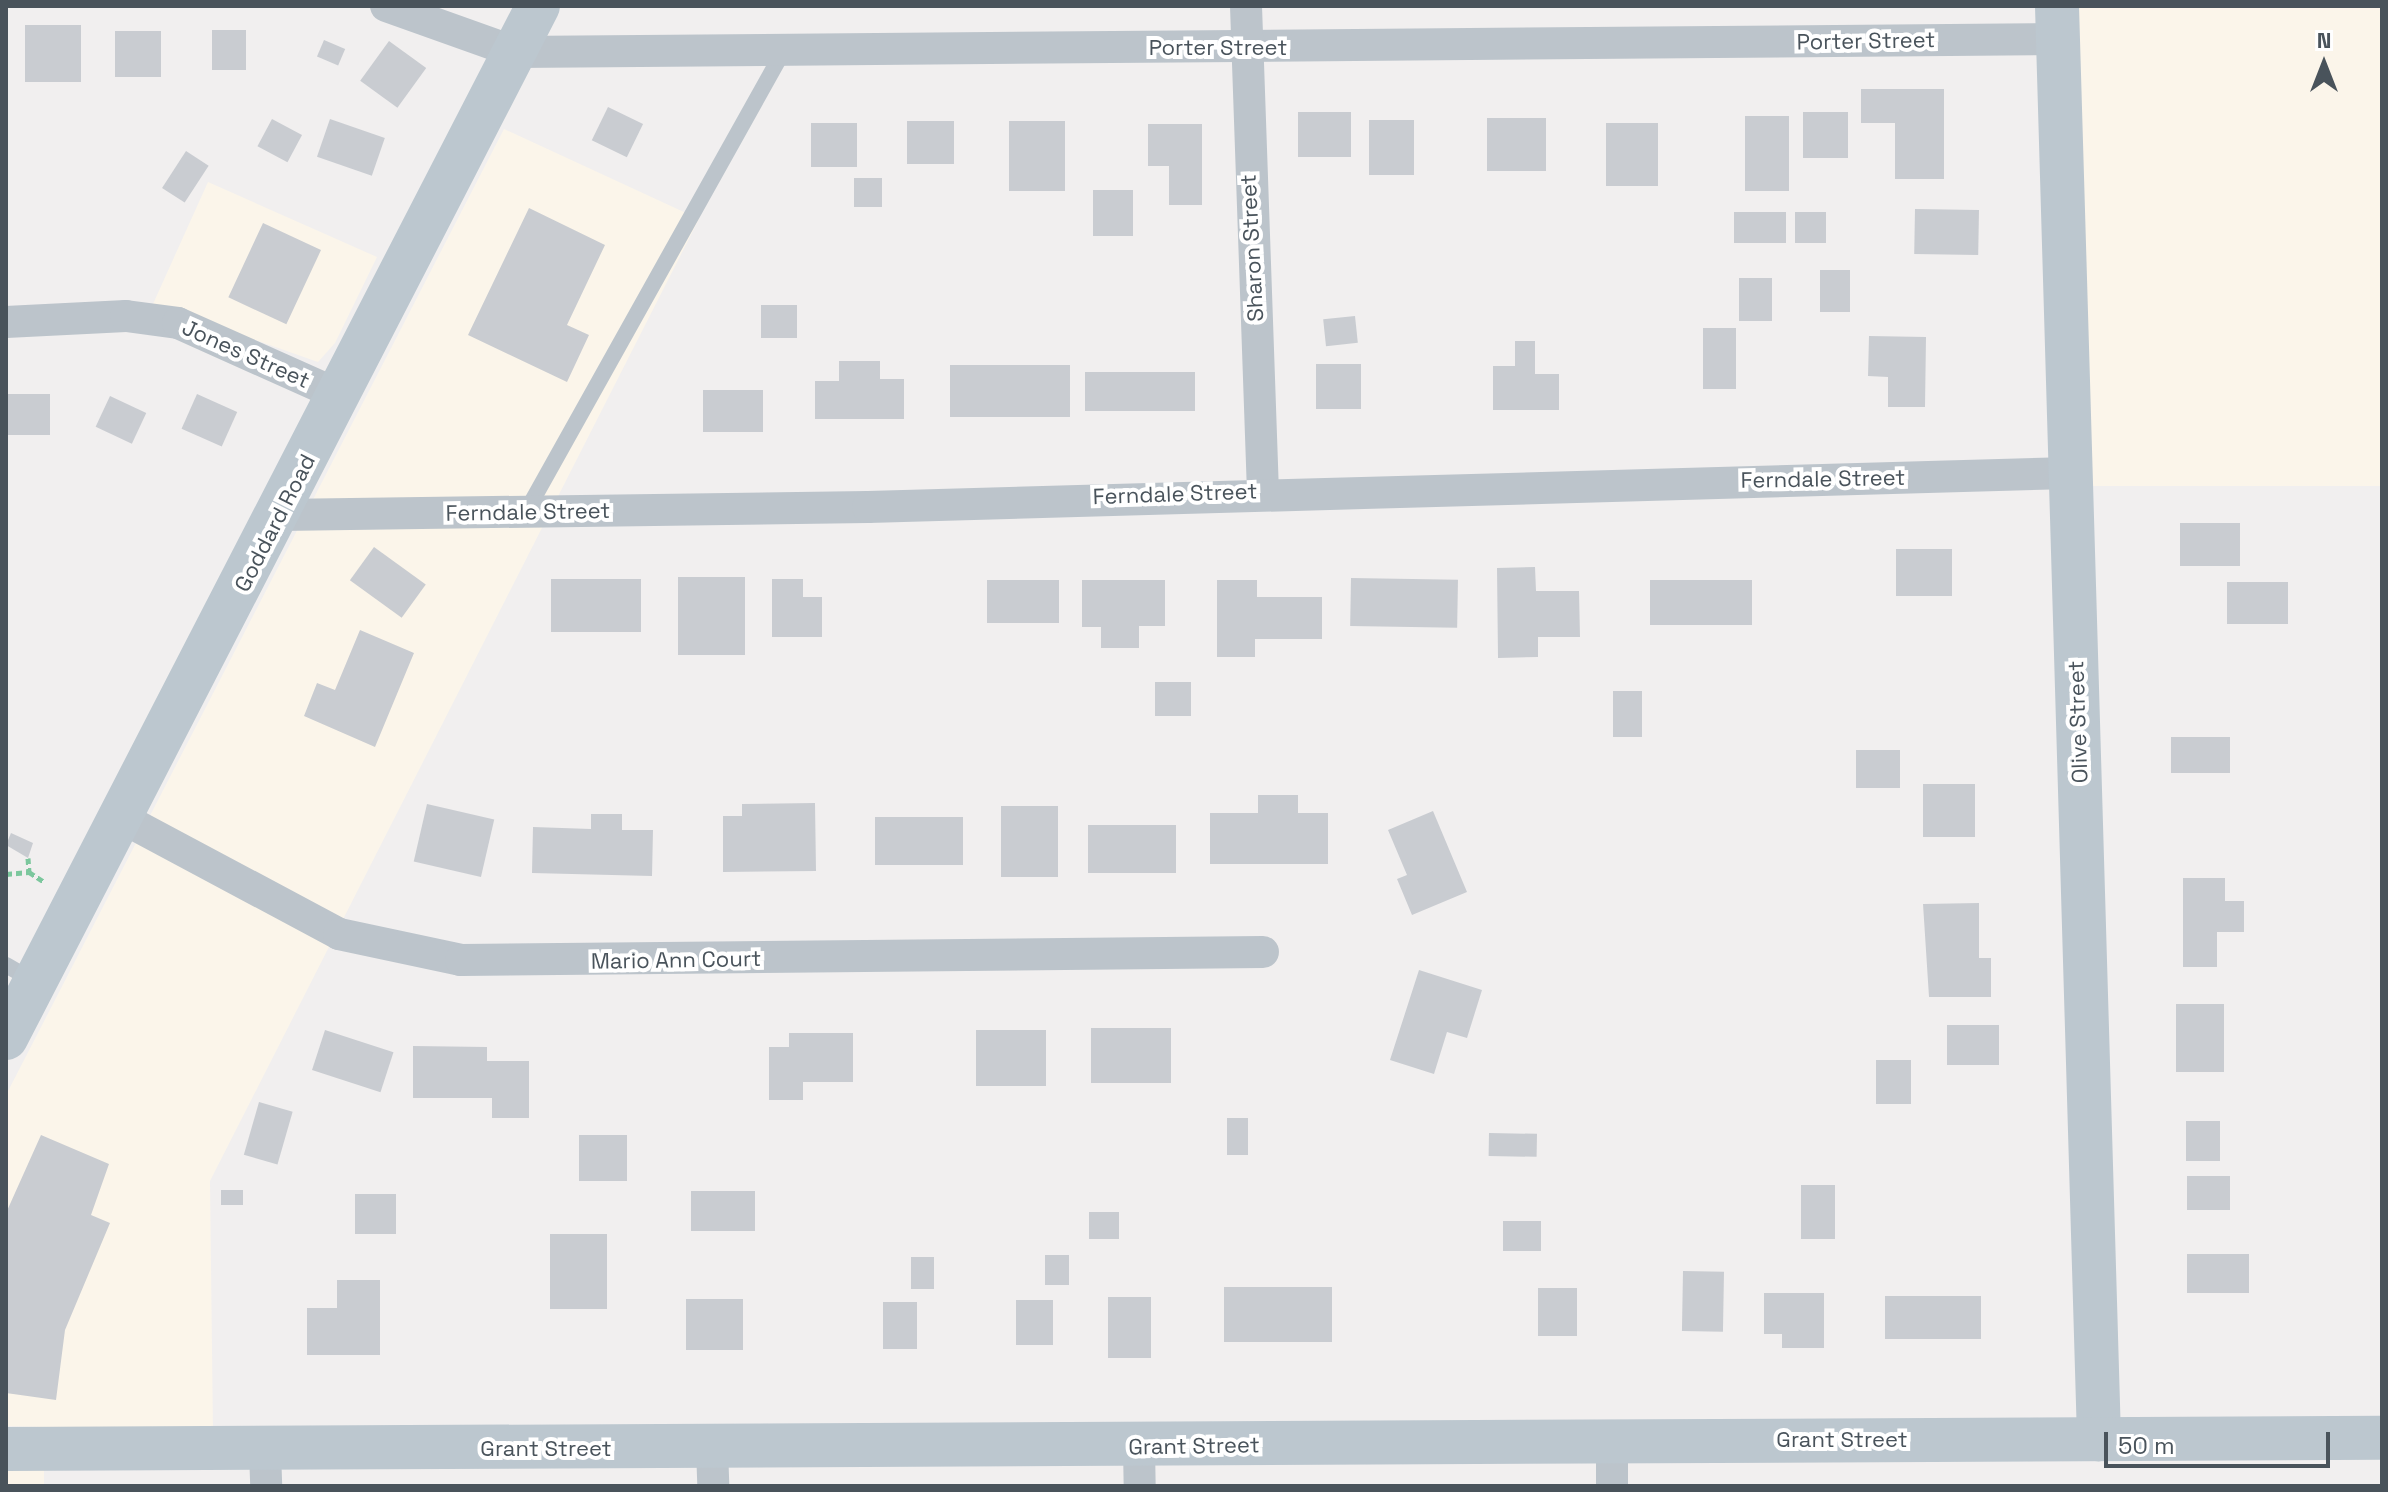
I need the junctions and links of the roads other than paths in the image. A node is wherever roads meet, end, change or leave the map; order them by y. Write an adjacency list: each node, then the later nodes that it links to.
1 (386, 6): 7 (street, Porter Street)
2 (538, 6): 7 (street, Goddard Road)
3 (1246, 6): 5 (street, Sharon Street)
4 (2057, 23): 5 (street, Porter Street); 10 (street, Olive Street)
5 (1245, 48): 6 (street, Porter Street); 11 (street, Sharon Street)
6 (784, 50): 7 (street, Porter Street); 12 (lane)
7 (515, 52): 9 (street, Goddard Road)
8 (6, 322): 9 (street, Jones Street)
9 (339, 395): 13 (street, Goddard Road)
10 (2071, 473): 11 (street, Ferndale Street); 19 (street, Olive Street)
11 (1263, 490): 12 (street, Ferndale Street)
12 (526, 512): 13 (street, Ferndale Street)
13 (280, 515): 14 (street, Goddard Road)
14 (122, 818): 15 (street, Mario Ann Court); 16 (street, Goddard Road)
15 (1263, 952)
16 (21, 974): 17 (street, Goddard Road)
17 (6, 1038)
18 (2382, 1438): 19 (street, Grant Street)
19 (2099, 1439): 20 (street, Grant Street)
20 (1612, 1442): 22 (street, Grant Street); 25 (street)
21 (6, 1449): 24 (street, Grant Street)
22 (1140, 1466): 23 (street, Grant Street)
23 (712, 1467): 24 (street, Grant Street)
24 (266, 1468)
25 (1612, 1486)

